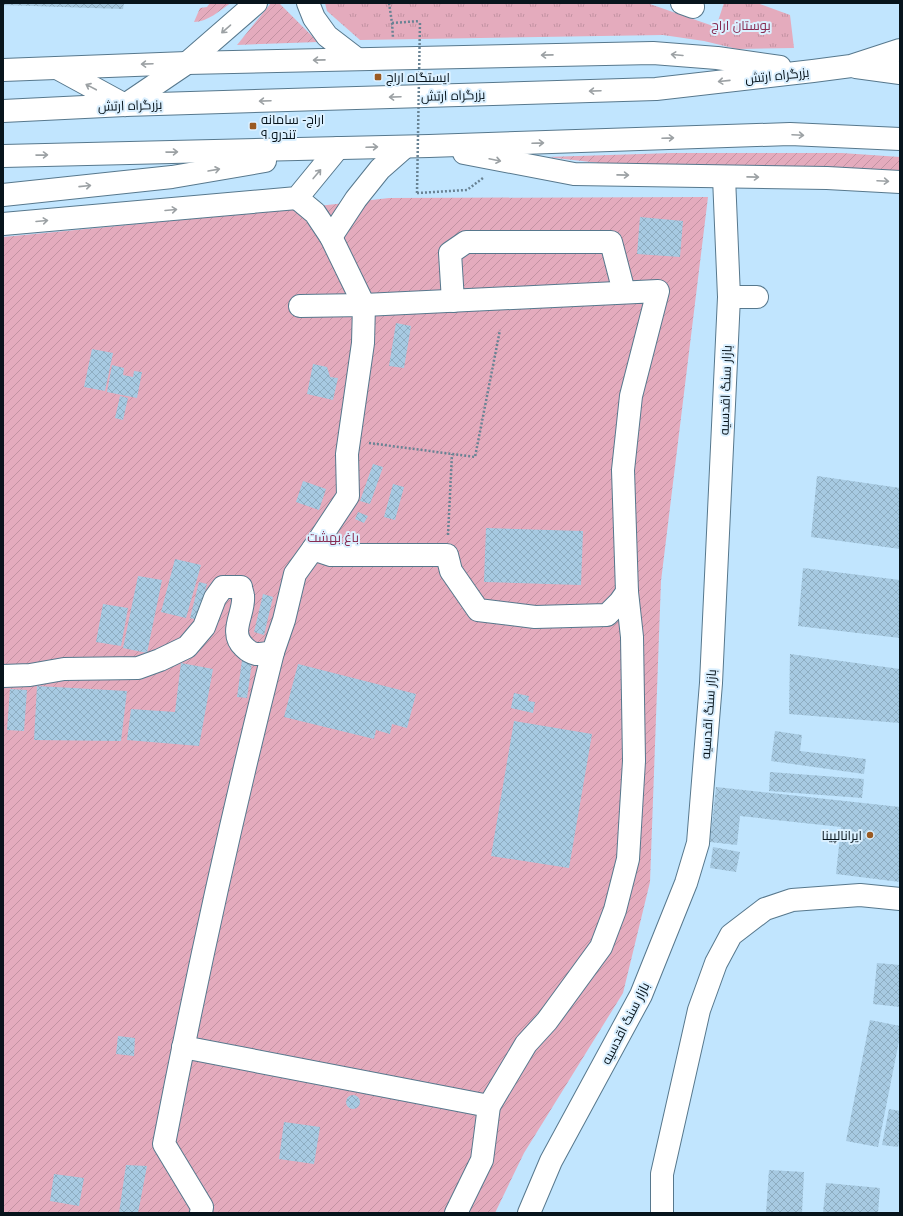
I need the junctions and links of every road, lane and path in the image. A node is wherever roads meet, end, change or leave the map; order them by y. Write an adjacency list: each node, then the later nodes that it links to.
1 (256, 3): 6 (main road, one-way to 6)
2 (308, 3): 5 (main road)
3 (389, 3): 21 (path, bridge)
4 (900, 50): 7 (main road, بزرگراه ارتش)
5 (357, 59): 6 (main road, one-way to 6); 10 (main road, one-way to 5)
6 (187, 63): 8 (main road, one-way to 8); 12 (main road)
7 (851, 66): 10 (main road, بزرگراه ارتش); 11 (main road)
8 (56, 68): 9 (main road); 12 (main road, one-way to 8)
9 (3, 70)
10 (813, 72): 12 (main road, بزرگراه ارتش, one-way to 12)
11 (900, 73)
12 (126, 105): 13 (main road, بزرگراه ارتش)
13 (3, 111)
14 (897, 138): 15 (main road, one-way to 14)
15 (429, 146): 16 (main road); 19 (main road, one-way to 19)
16 (405, 147): 17 (main road, one-way to 16); 25 (main road)
17 (338, 148): 18 (main road, one-way to 17); 22 (main road, one-way to 17); 23 (main road, one-way to 17)
18 (3, 156)
19 (724, 177): 20 (main road, one-way to 20); 27 (main road, بازار سنگ اقدسیه)
20 (900, 182)
21 (467, 190)
22 (3, 195)
23 (297, 198): 24 (main road, one-way to 23); 25 (main road)
24 (3, 224)
25 (331, 237): 30 (main road)
26 (624, 292): 29 (main road); 29 (main road); 37 (main road)
27 (729, 297): 28 (main road); 45 (main road, بازار سنگ اقدسیه)
28 (757, 297)
29 (453, 301): 30 (main road)
30 (364, 305): 31 (main road); 33 (main road)
31 (300, 306)
32 (500, 330): 34 (path)
33 (349, 440): 34 (path); 35 (main road)
34 (452, 454): 36 (path)
35 (313, 549): 36 (main road); 38 (main road)
36 (447, 555): 37 (main road)
37 (627, 592): 42 (main road)
38 (273, 652): 39 (main road); 41 (main road)
39 (3, 676)
40 (900, 899): 46 (main road)
41 (183, 1047): 42 (main road); 43 (main road)
42 (489, 1106): 44 (main road)
43 (201, 1213)
44 (456, 1213)
45 (529, 1213)
46 (662, 1213)

